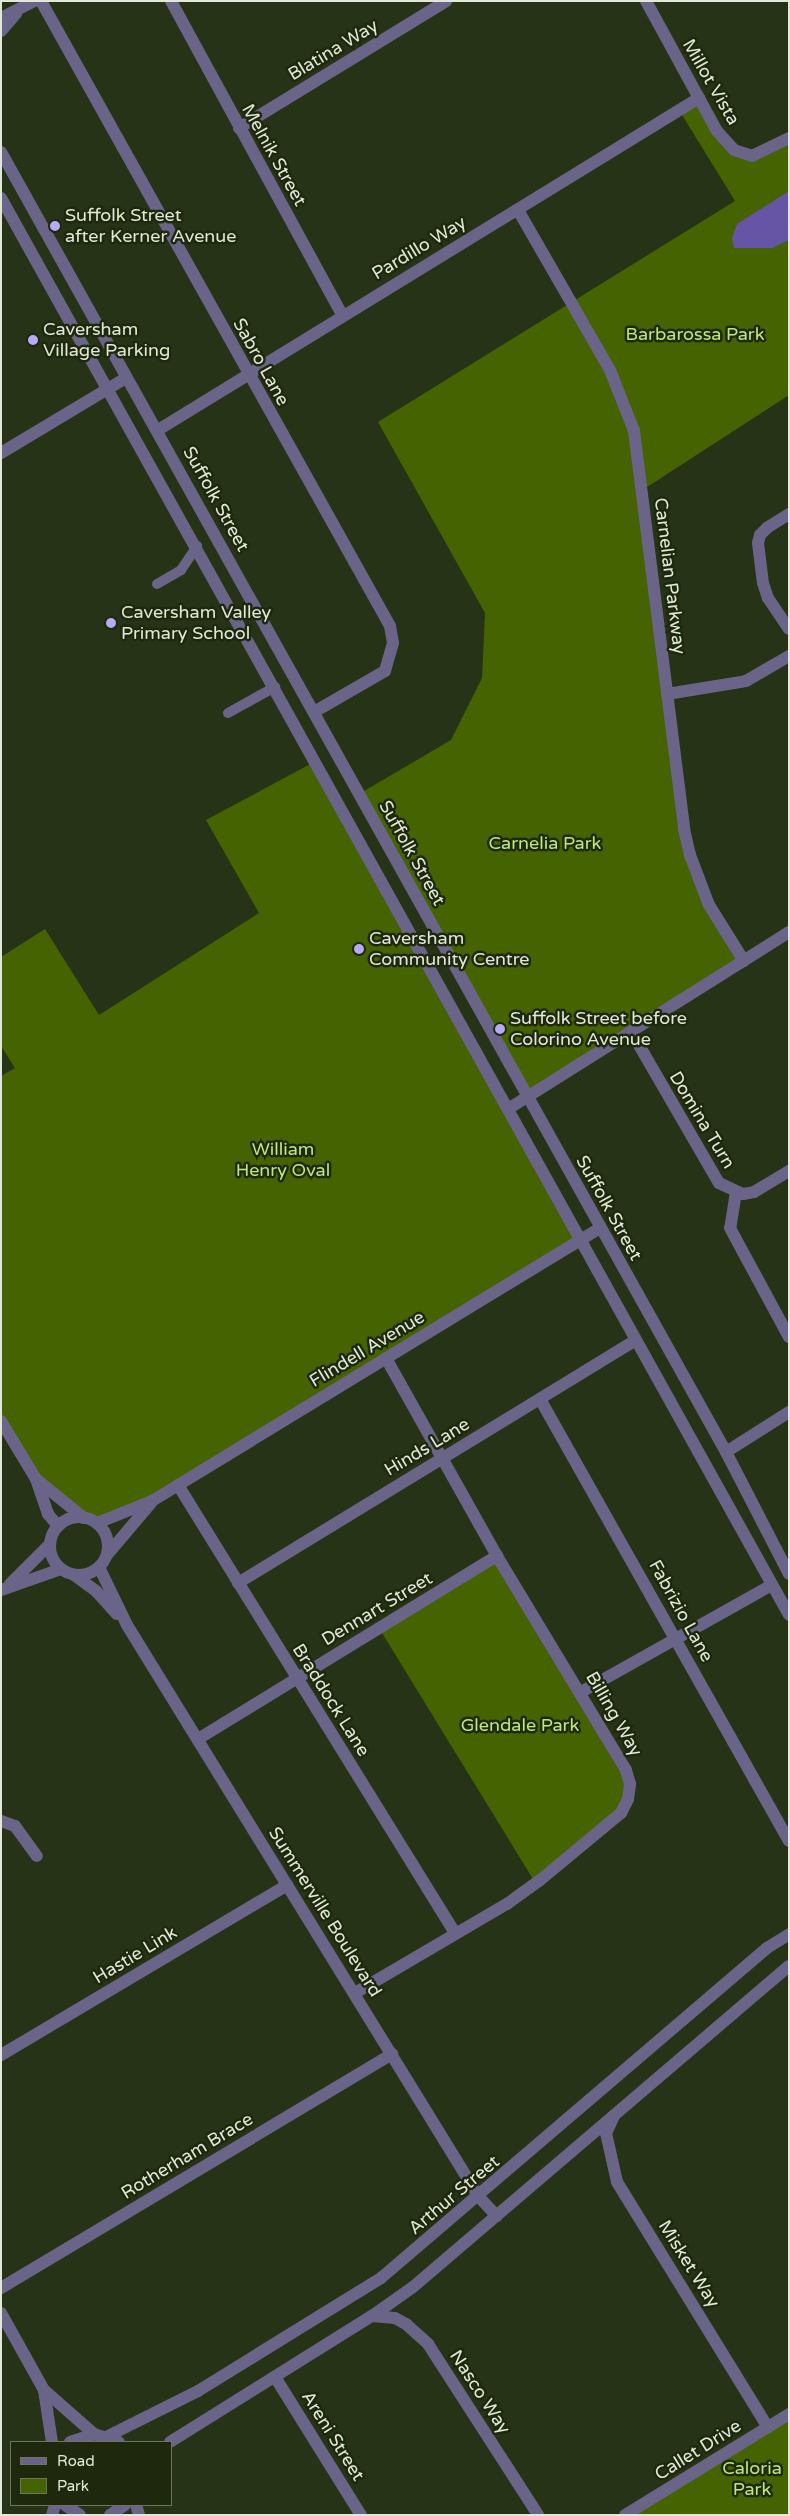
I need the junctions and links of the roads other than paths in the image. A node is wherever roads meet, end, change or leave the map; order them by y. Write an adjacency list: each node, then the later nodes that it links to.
1 (34, 1): 7 (street)
2 (41, 1): 17 (street, Sabro Lane)
3 (164, 1): 6 (street, Melnik Street)
4 (446, 1): 11 (street, Blatina Way)
5 (646, 1): 10 (street, Millot Vista)
6 (173, 7): 11 (street, Melnik Street)
7 (18, 12): 8 (street); 9 (street)
8 (1, 18)
9 (1, 30)
10 (699, 98): 12 (street, Millot Vista); 15 (street, Pardillo Way)
11 (239, 128): 16 (street, Melnik Street)
12 (789, 138)
13 (1, 152): 18 (street, Suffolk Street)
14 (1, 198): 19 (street)
15 (518, 210): 16 (street, Pardillo Way); 28 (street, Carnelian Parkway)
16 (342, 314): 17 (street, Pardillo Way)
17 (248, 375): 20 (street, Pardillo Way); 29 (street, Sabro Lane)
18 (126, 378): 19 (street); 20 (street, Suffolk Street)
19 (108, 389): 21 (street); 23 (street)
20 (158, 430): 29 (street, Suffolk Street)
21 (1, 453)
22 (789, 514): 25 (street)
23 (197, 546): 24 (lane); 27 (street)
24 (157, 584)
25 (789, 629)
26 (789, 656): 28 (street)
27 (275, 687): 30 (lane); 35 (street)
28 (667, 694): 32 (street, Carnelian Parkway)
29 (314, 712): 34 (street, Suffolk Street)
30 (228, 713)
31 (789, 932): 32 (street)
32 (744, 961): 33 (street)
33 (632, 1034): 34 (street); 37 (street, Domina Turn)
34 (527, 1097): 35 (street); 38 (street, Suffolk Street)
35 (508, 1109): 39 (street)
36 (789, 1171): 37 (street, Domina Turn)
37 (736, 1192): 40 (street)
38 (600, 1228): 39 (street, Flindell Avenue); 46 (street, Suffolk Street)
39 (580, 1240): 41 (street); 42 (street, Flindell Avenue)
40 (789, 1337)
41 (635, 1341): 43 (street, Hinds Lane); 62 (street)
42 (386, 1358): 47 (street, Billing Way); 49 (street, Flindell Avenue)
43 (540, 1399): 47 (street, Hinds Lane); 66 (street, Fabrizio Lane)
44 (789, 1412): 46 (street)
45 (1, 1421): 48 (street)
46 (726, 1452): 59 (street, Suffolk Street)
47 (443, 1457): 56 (street, Billing Way); 61 (street, Hinds Lane)
48 (36, 1479): 51 (street); 53 (street)
49 (178, 1485): 50 (street, Flindell Avenue); 61 (street, Braddock Lane)
50 (152, 1501): 52 (street, Flindell Avenue); 55 (street, Flindell Avenue)
51 (84, 1518): 52 (street); 53 (street)
52 (97, 1523): 55 (street)
53 (58, 1526): 54 (street)
54 (50, 1544): 58 (street); 63 (street)
55 (106, 1555): 57 (street)
56 (497, 1556): 67 (street, Dennart Street); 68 (street, Billing Way)
57 (99, 1567): 60 (street); 65 (street, Summerville Boulevard)
58 (61, 1569): 60 (street); 63 (street)
59 (789, 1574)
60 (74, 1575): 65 (street, Summerville Boulevard)
61 (238, 1583): 67 (street, Braddock Lane)
62 (772, 1584): 64 (street); 66 (street)
63 (4, 1588)
64 (789, 1615)
65 (127, 1625): 69 (street, Summerville Boulevard)
66 (676, 1637): 68 (street); 71 (street, Fabrizio Lane)
67 (297, 1678): 69 (street, Dennart Street); 74 (street, Braddock Lane)
68 (582, 1692): 74 (street, Billing Way)
69 (198, 1739): 73 (street, Summerville Boulevard)
70 (1, 1821): 72 (street)
71 (789, 1841)
72 (37, 1856)
73 (287, 1885): 77 (street, Summerville Boulevard); 79 (street, Hastie Link)
74 (455, 1933): 77 (street, Billing Way)
75 (789, 1934): 81 (street, Arthur Street)
76 (789, 1966): 80 (street)
77 (355, 1993): 78 (street, Summerville Boulevard)
78 (392, 2054): 81 (street, Summerville Boulevard); 83 (street, Rotherham Brace)
79 (1, 2055)
80 (616, 2114): 82 (street); 89 (street, Misket Way)
81 (479, 2197): 82 (street, Summerville Boulevard); 91 (street, Arthur Street)
82 (497, 2216): 85 (street)
83 (1, 2288)
84 (1, 2313): 87 (street)
85 (372, 2316): 86 (street); 100 (street, Nasco Way)
86 (275, 2376): 94 (street); 99 (street, Areni Street)
87 (44, 2390): 90 (street); 92 (street)
88 (789, 2414): 89 (street, Callet Drive)
89 (768, 2426): 101 (street, Callet Drive)
90 (94, 2434): 91 (street); 93 (street)
91 (114, 2439)
92 (52, 2441)
93 (73, 2441)
94 (172, 2441)
95 (66, 2506): 97 (street)
96 (124, 2506): 98 (street)
97 (80, 2515)
98 (110, 2515)
99 (361, 2515)
100 (538, 2515)
101 (625, 2515)

